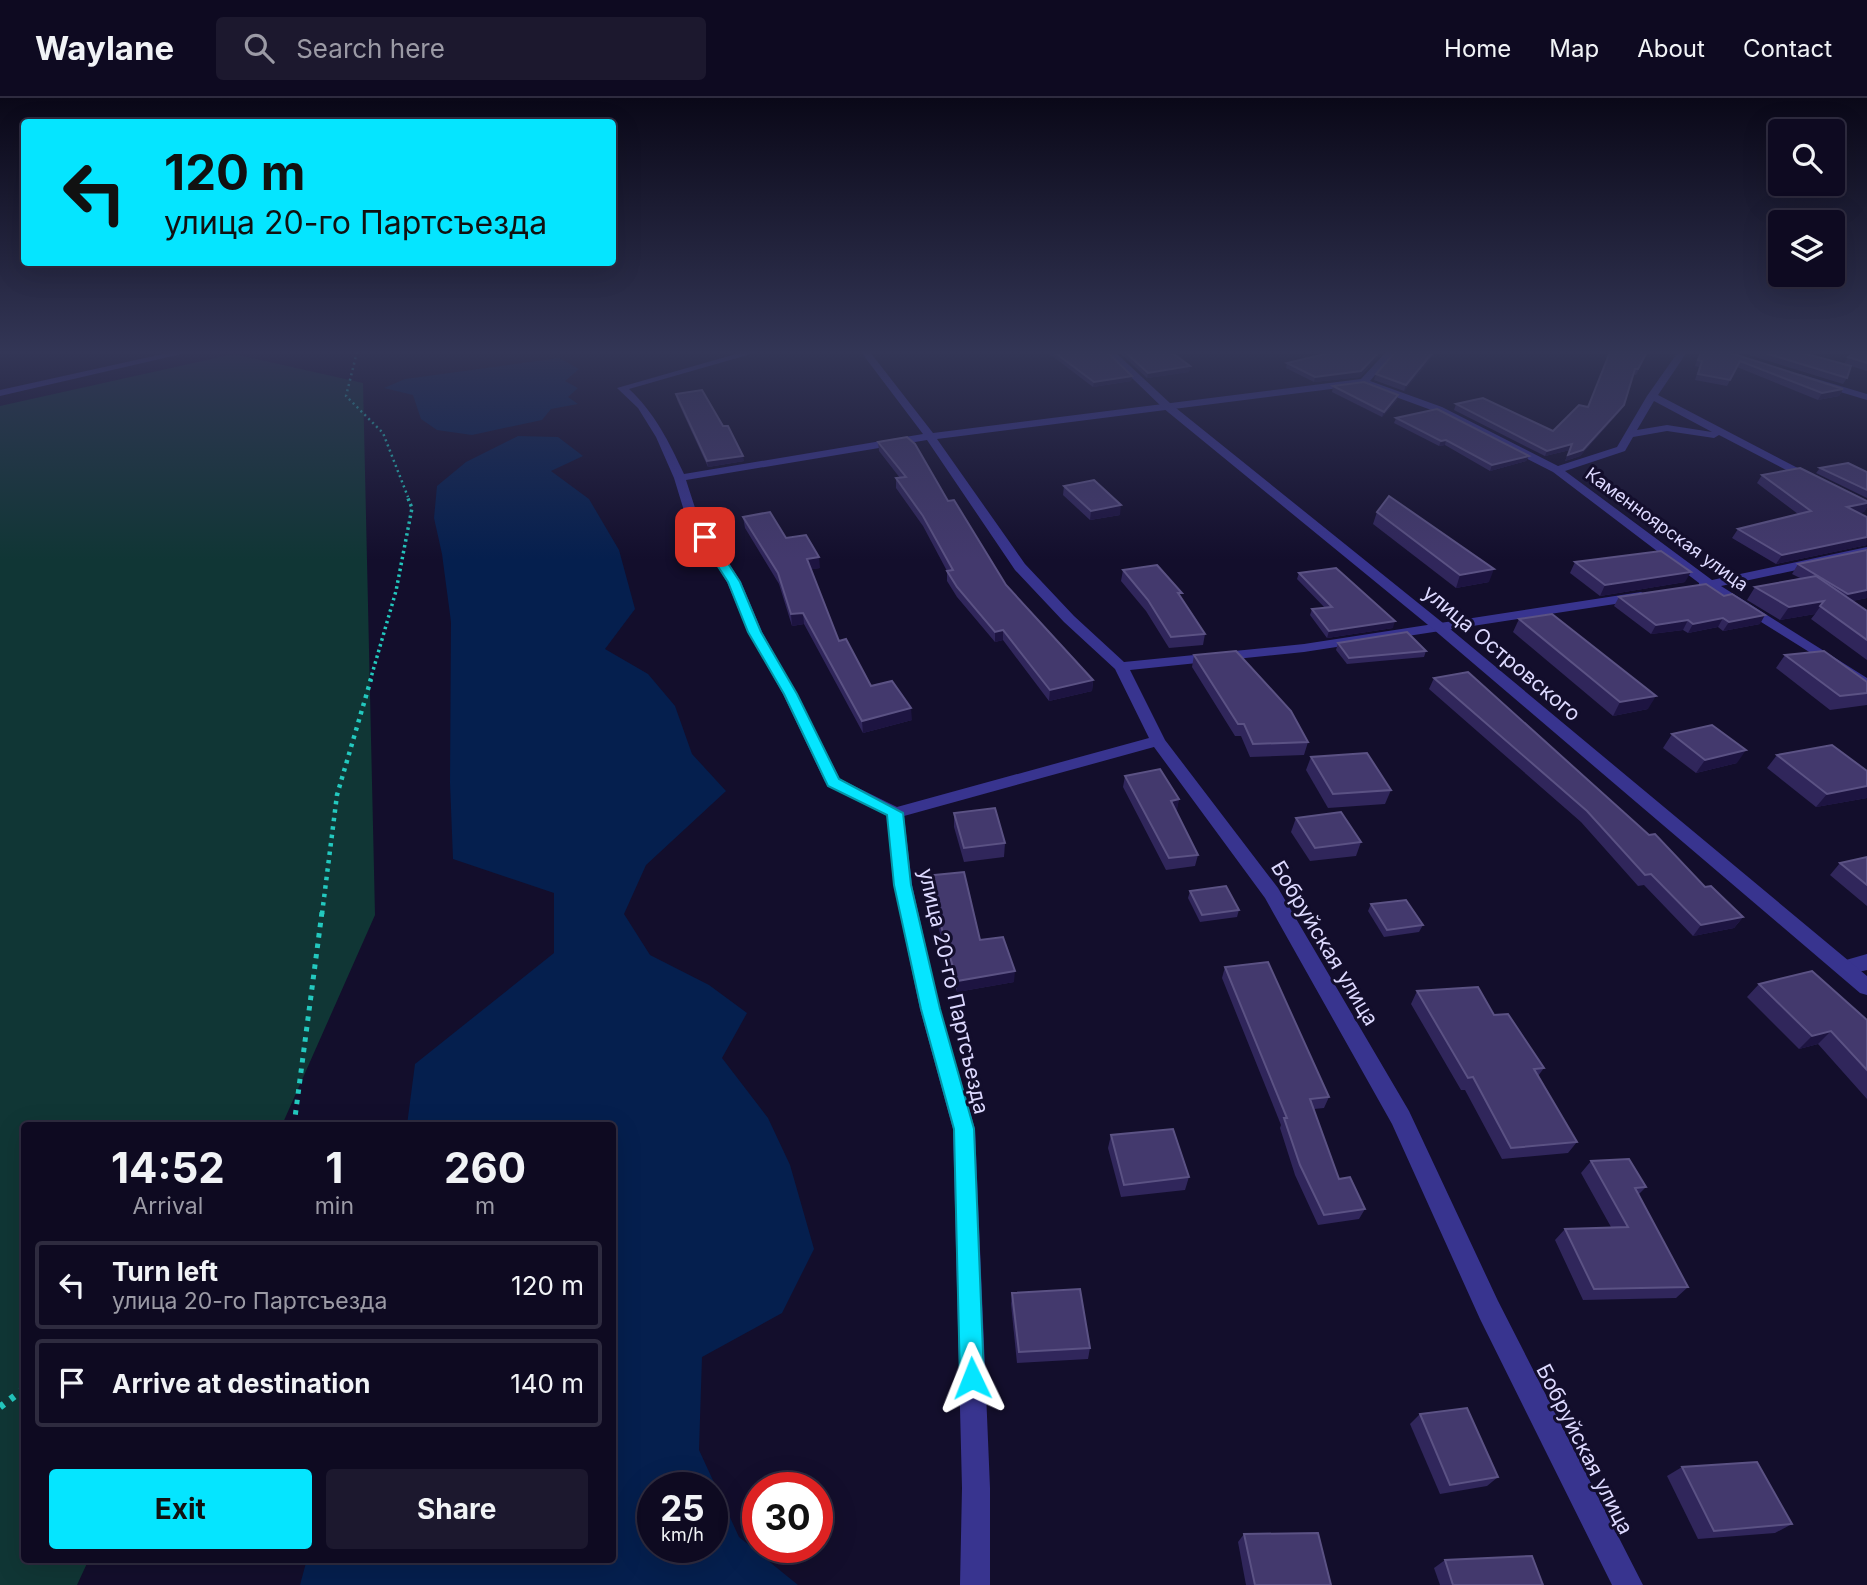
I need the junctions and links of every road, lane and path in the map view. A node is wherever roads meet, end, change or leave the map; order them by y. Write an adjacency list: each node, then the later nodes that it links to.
1 (371, 421): 27 (path)
2 (651, 421): 13 (street)
3 (919, 421): 10 (street, Бобруйская улица)
4 (1045, 421): 10 (street)
5 (1186, 421): 19 (street, улица Островского)
6 (1462, 421): 12 (street, Каменноярская улица)
7 (1638, 421): 9 (street)
8 (1698, 421): 11 (street)
9 (1631, 434): 11 (street); 12 (street)
10 (930, 436): 13 (street); 20 (street, Бобруйская улица)
11 (1727, 437): 14 (street)
12 (1557, 470): 16 (street, Каменноярская улица)
13 (680, 478): 23 (street)
14 (1820, 483)
15 (1867, 551): 16 (street)
16 (1710, 585): 17 (street); 21 (street, Каменноярская улица)
17 (1683, 589)
18 (1656, 593): 19 (street)
19 (1438, 626): 20 (street); 25 (street, улица Островского)
20 (1121, 667): 22 (street, Бобруйская улица)
21 (1867, 684)
22 (1158, 741): 23 (street); 31 (street, Бобруйская улица)
23 (895, 813): 30 (street, улица 20-го Партсъезда)
24 (1867, 962): 25 (street)
25 (1846, 967): 26 (street, улица Островского)
26 (1867, 987)
27 (294, 1122)
28 (21, 1391): 29 (path)
29 (0, 1406)
30 (975, 1585)
31 (1628, 1585)

